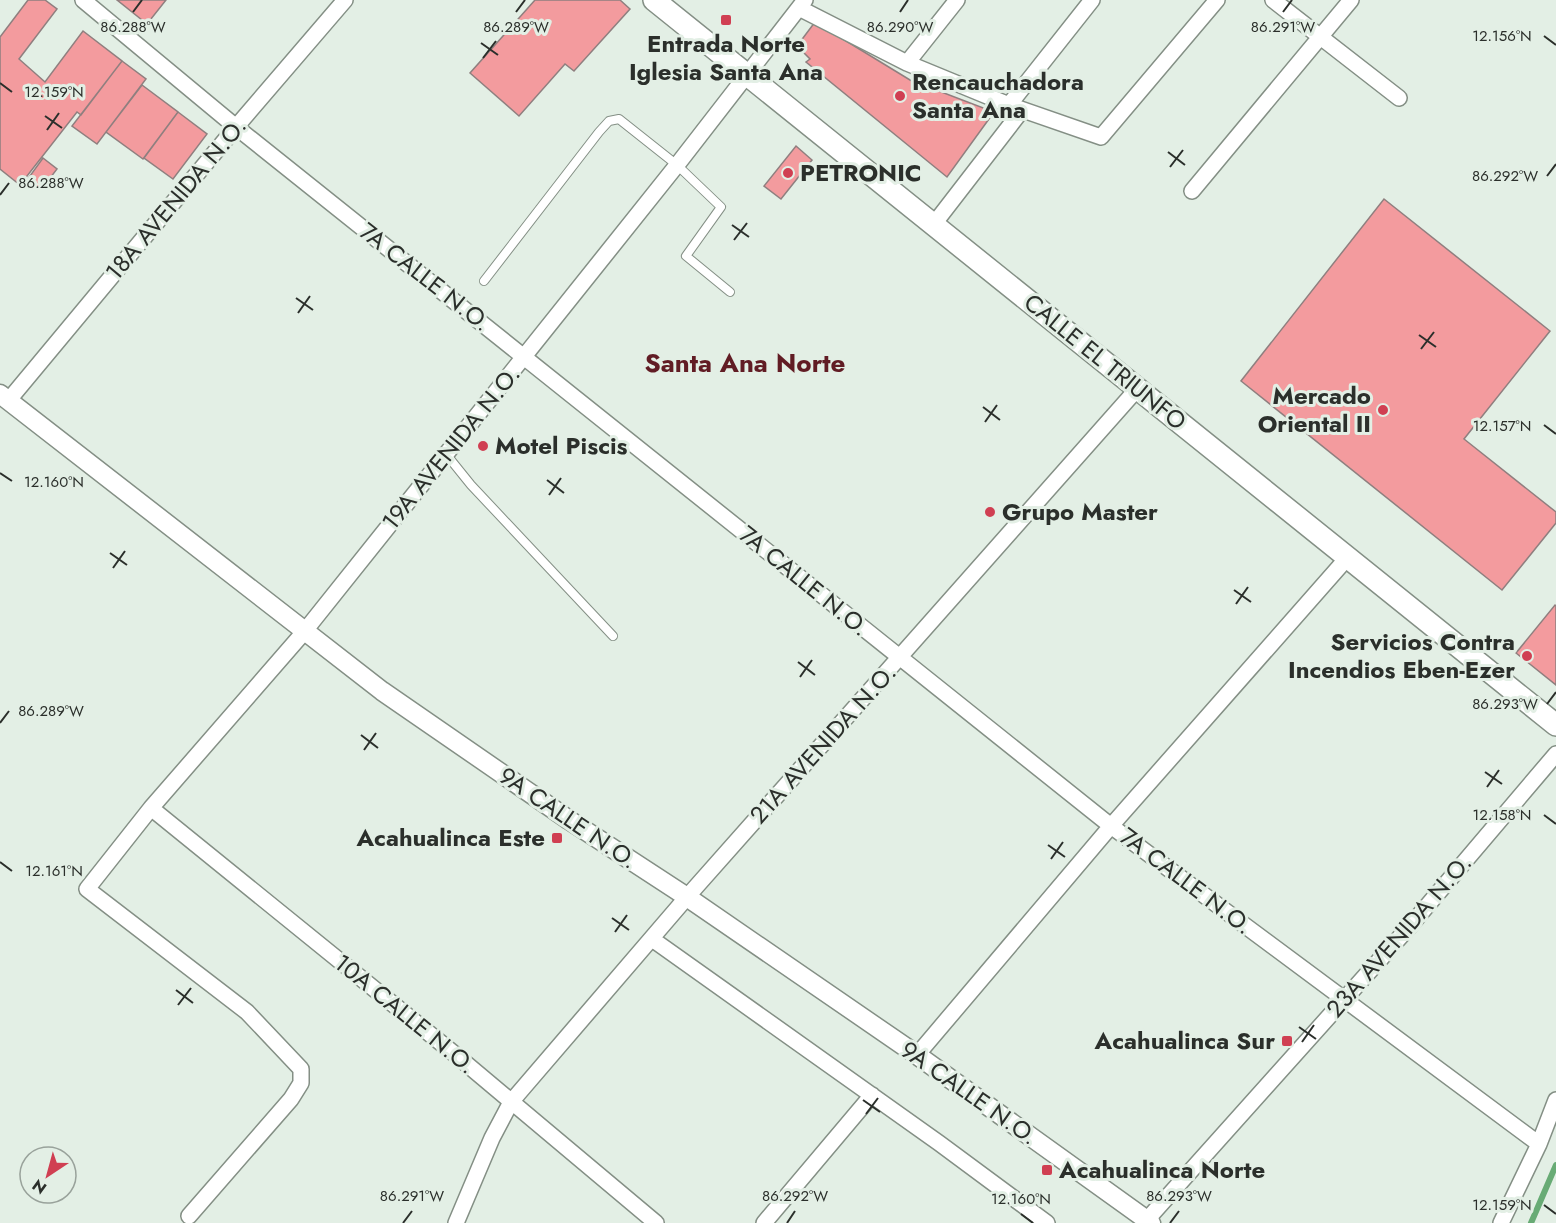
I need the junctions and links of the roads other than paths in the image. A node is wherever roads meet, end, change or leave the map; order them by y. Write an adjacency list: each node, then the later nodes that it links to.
1 (83, 0): 15 (street, 7A CALLE N.O.)
2 (345, 0): 15 (street, 18A AVENIDA N.O.)
3 (654, 0): 12 (main road, CALLE EL TRIUNFO)
4 (957, 0): 11 (street)
5 (1092, 0): 14 (street)
6 (1217, 0): 14 (street)
7 (1273, 0): 10 (street)
8 (1351, 0): 10 (street)
9 (802, 4): 11 (street); 12 (street, 19A AVENIDA N.O.)
10 (1320, 37): 13 (street); 17 (street)
11 (907, 63): 14 (street)
12 (748, 75): 16 (street, 19A AVENIDA N.O.); 18 (main road, CALLE EL TRIUNFO)
13 (1399, 98)
14 (1016, 108): 18 (street)
15 (236, 127): 21 (street, 7A CALLE N.O.); 23 (street, 18A AVENIDA N.O.)
16 (677, 165): 19 (lane); 20 (lane); 21 (street, 19A AVENIDA N.O.)
17 (1192, 191)
18 (934, 224): 22 (main road, CALLE EL TRIUNFO)
19 (484, 281)
20 (730, 292)
21 (524, 356): 24 (street, 19A AVENIDA N.O.); 28 (street, 7A CALLE N.O.)
22 (1138, 388): 25 (main road, CALLE EL TRIUNFO); 28 (street, 21A AVENIDA N.O.)
23 (4, 397): 26 (street, 9A CALLE N.O.)
24 (446, 454): 26 (street, 19A AVENIDA N.O.); 27 (lane)
25 (1348, 557): 29 (main road, CALLE EL TRIUNFO); 32 (street)
26 (304, 632): 31 (street, 19A AVENIDA N.O.); 33 (street, 9A CALLE N.O.)
27 (613, 636)
28 (899, 658): 32 (street, 7A CALLE N.O.); 33 (street, 21A AVENIDA N.O.)
29 (1556, 725)
30 (1556, 754): 35 (street, 23A AVENIDA N.O.)
31 (151, 808): 39 (street, 10A CALLE N.O.); 41 (street, 19A AVENIDA N.O.)
32 (1111, 826): 35 (street, 7A CALLE N.O.); 36 (street)
33 (687, 897): 34 (street, 21A AVENIDA N.O.); 36 (street, 9A CALLE N.O.)
34 (651, 939): 37 (street); 39 (street, 21A AVENIDA N.O.)
35 (1344, 999): 40 (street, 7A CALLE N.O.); 42 (street, 23A AVENIDA N.O.)
36 (917, 1055): 42 (street, 9A CALLE N.O.)
37 (872, 1095): 45 (street); 46 (street)
38 (1556, 1100): 40 (street)
39 (511, 1102): 43 (street, 21A AVENIDA N.O.); 44 (street, 10A CALLE N.O.)
40 (1539, 1144): 47 (street)
41 (189, 1216)
42 (1147, 1222)
43 (456, 1223)
44 (656, 1223)
45 (764, 1223)
46 (1047, 1223)
47 (1501, 1223)

